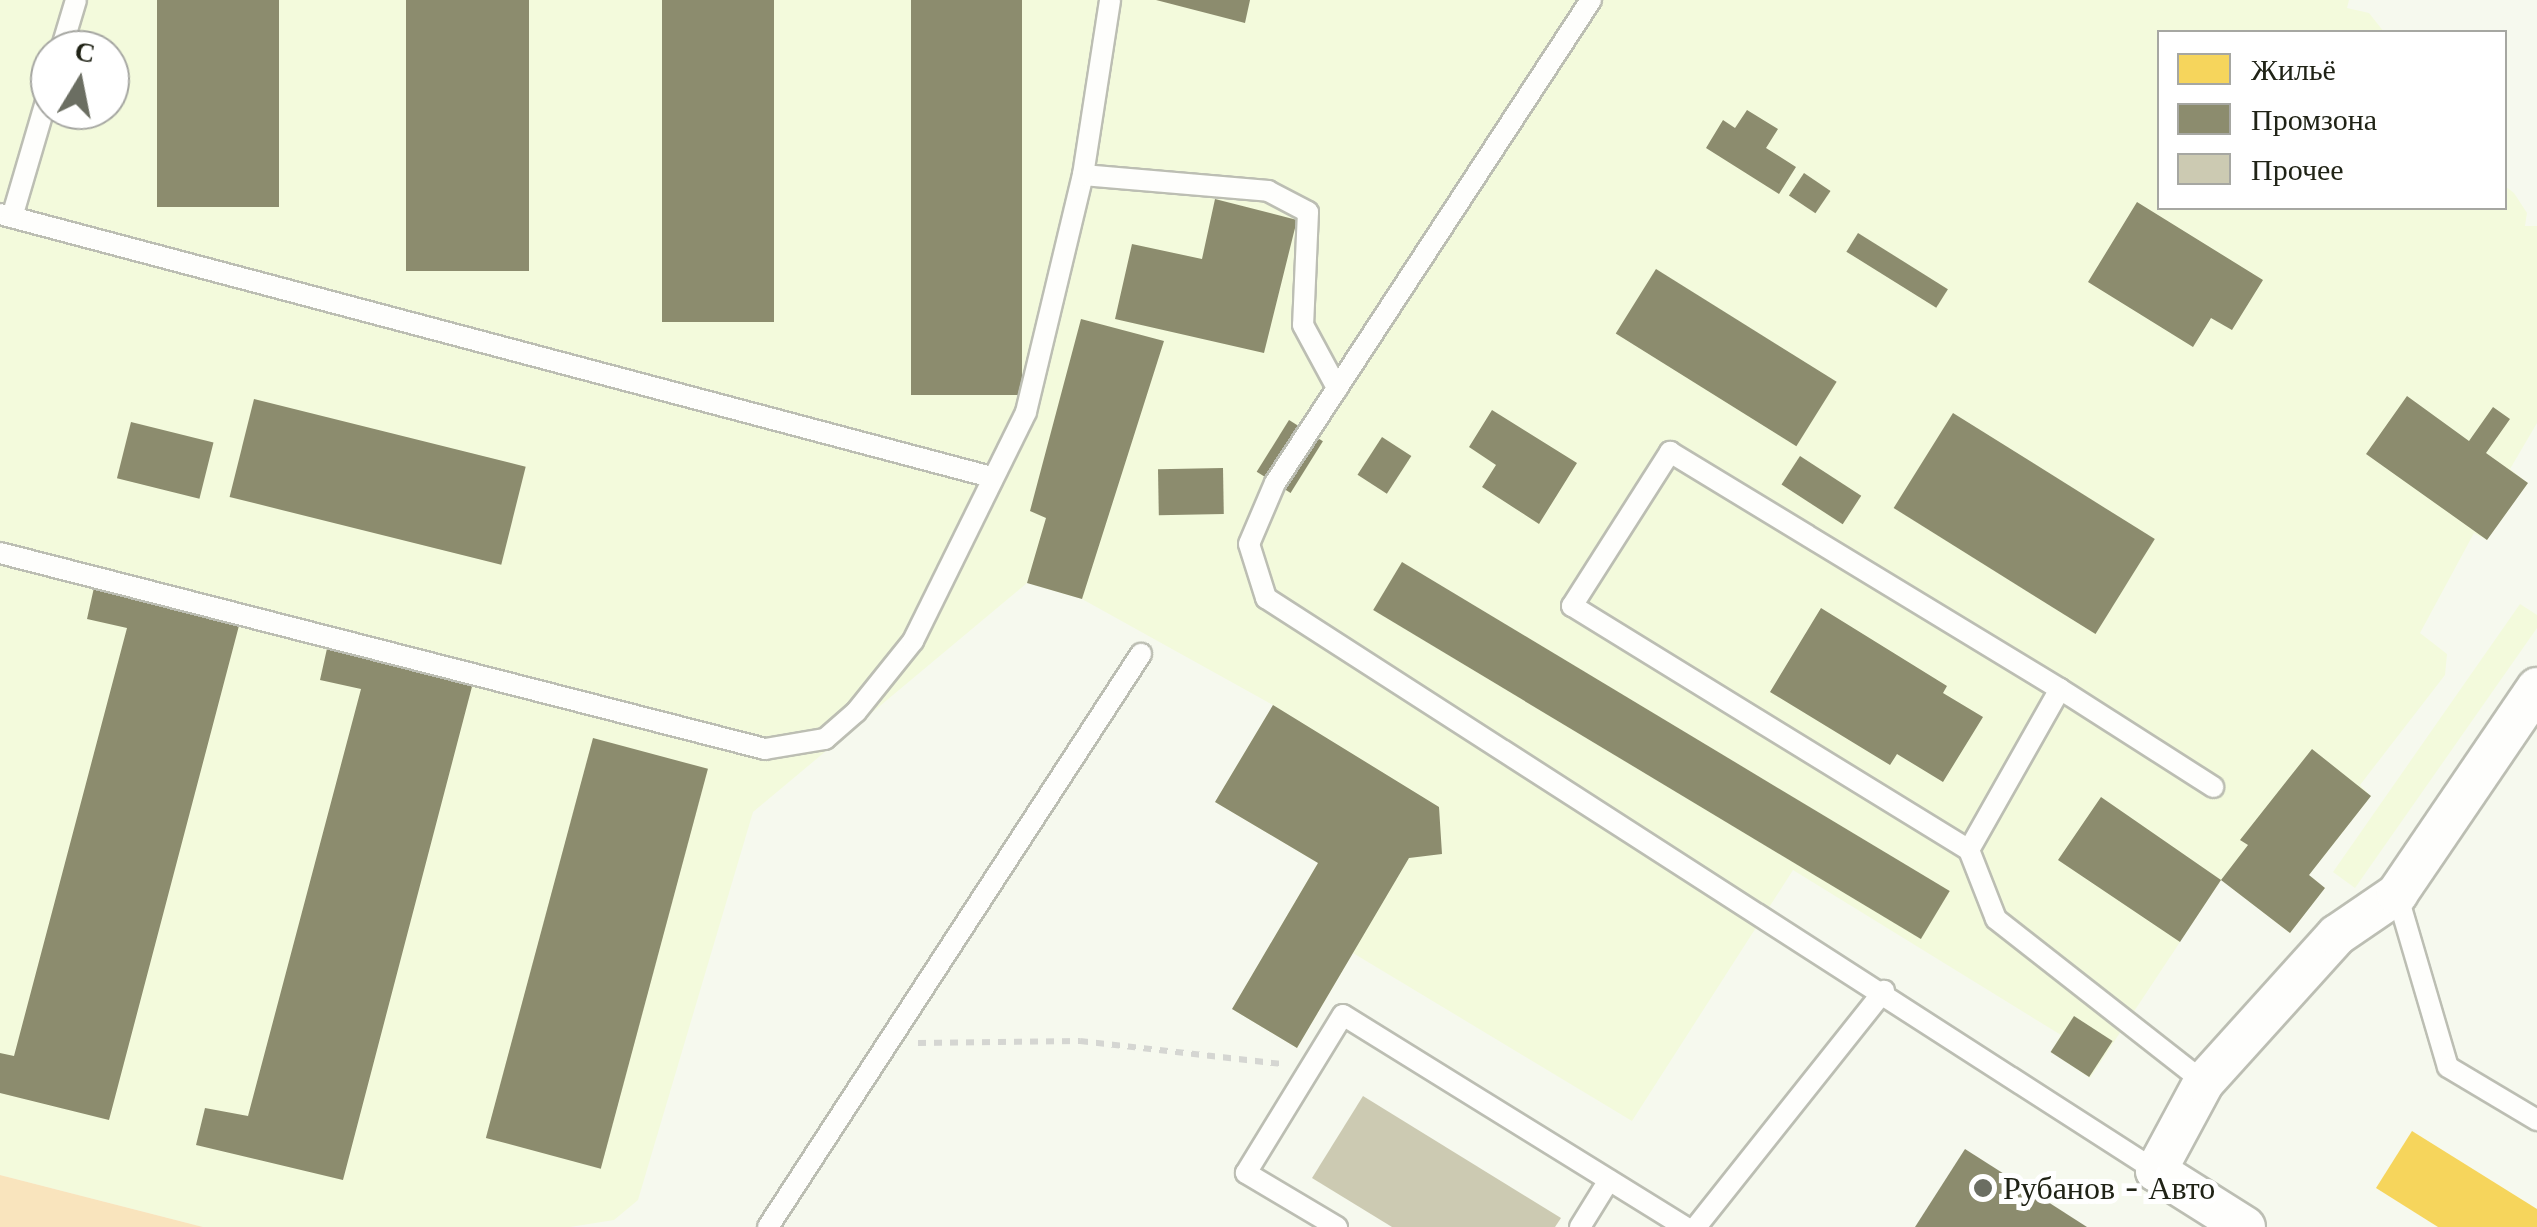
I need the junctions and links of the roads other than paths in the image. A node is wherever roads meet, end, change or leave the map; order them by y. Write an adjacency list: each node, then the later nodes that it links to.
1 (76, 0): 4 (lane)
2 (1110, 0): 6 (lane)
3 (1582, 2): 8 (lane)
4 (67, 30)
5 (36, 130): 7 (lane)
6 (1083, 175): 8 (lane); 9 (lane)
7 (6, 216): 9 (lane)
8 (1336, 388): 17 (lane)
9 (991, 477): 10 (lane)
10 (0, 553)
11 (1141, 654): 22 (lane)
12 (2537, 688): 16 (street)
13 (2060, 689): 14 (lane); 15 (lane); 15 (lane)
14 (2213, 787)
15 (1969, 850): 18 (lane)
16 (2398, 894): 18 (street); 19 (lane)
17 (1884, 991): 20 (lane); 26 (lane)
18 (2204, 1082): 20 (street)
19 (2537, 1120)
20 (2156, 1171): 27 (street)
21 (1609, 1180): 23 (lane); 24 (lane); 25 (lane)
22 (768, 1227)
23 (1336, 1227)
24 (1580, 1227)
25 (1685, 1227)
26 (1696, 1227)
27 (2245, 1227)

